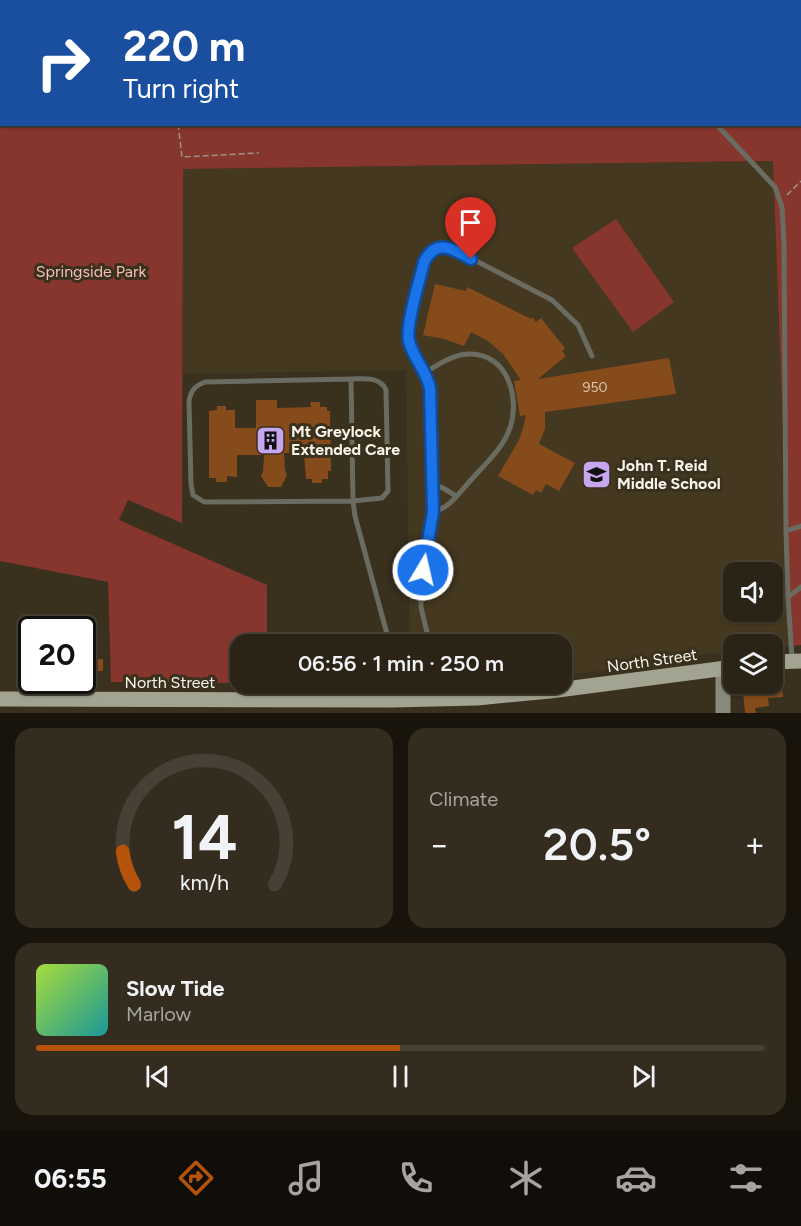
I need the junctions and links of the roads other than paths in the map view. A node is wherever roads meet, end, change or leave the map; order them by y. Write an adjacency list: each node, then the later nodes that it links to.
1 (718, 126): 10 (lane)
2 (592, 356): 3 (lane)
3 (426, 372): 5 (lane); 6 (lane)
4 (351, 379): 7 (lane); 7 (lane); 7 (lane)
5 (433, 485): 6 (lane); 8 (lane)
6 (456, 496): 8 (lane)
7 (353, 501): 13 (lane)
8 (433, 512): 14 (lane)
9 (801, 526): 10 (lane)
10 (786, 531): 12 (lane)
11 (801, 587): 12 (lane)
12 (788, 597): 15 (lane)
13 (387, 634)
14 (427, 634)
15 (797, 661)
16 (723, 668): 17 (main road, North Street)
17 (572, 688)
18 (393, 694): 22 (lane)
19 (431, 694): 22 (main road, North Street)
20 (725, 694): 23 (street)
21 (0, 699): 22 (main road, North Street)
22 (393, 700)
23 (723, 713)

